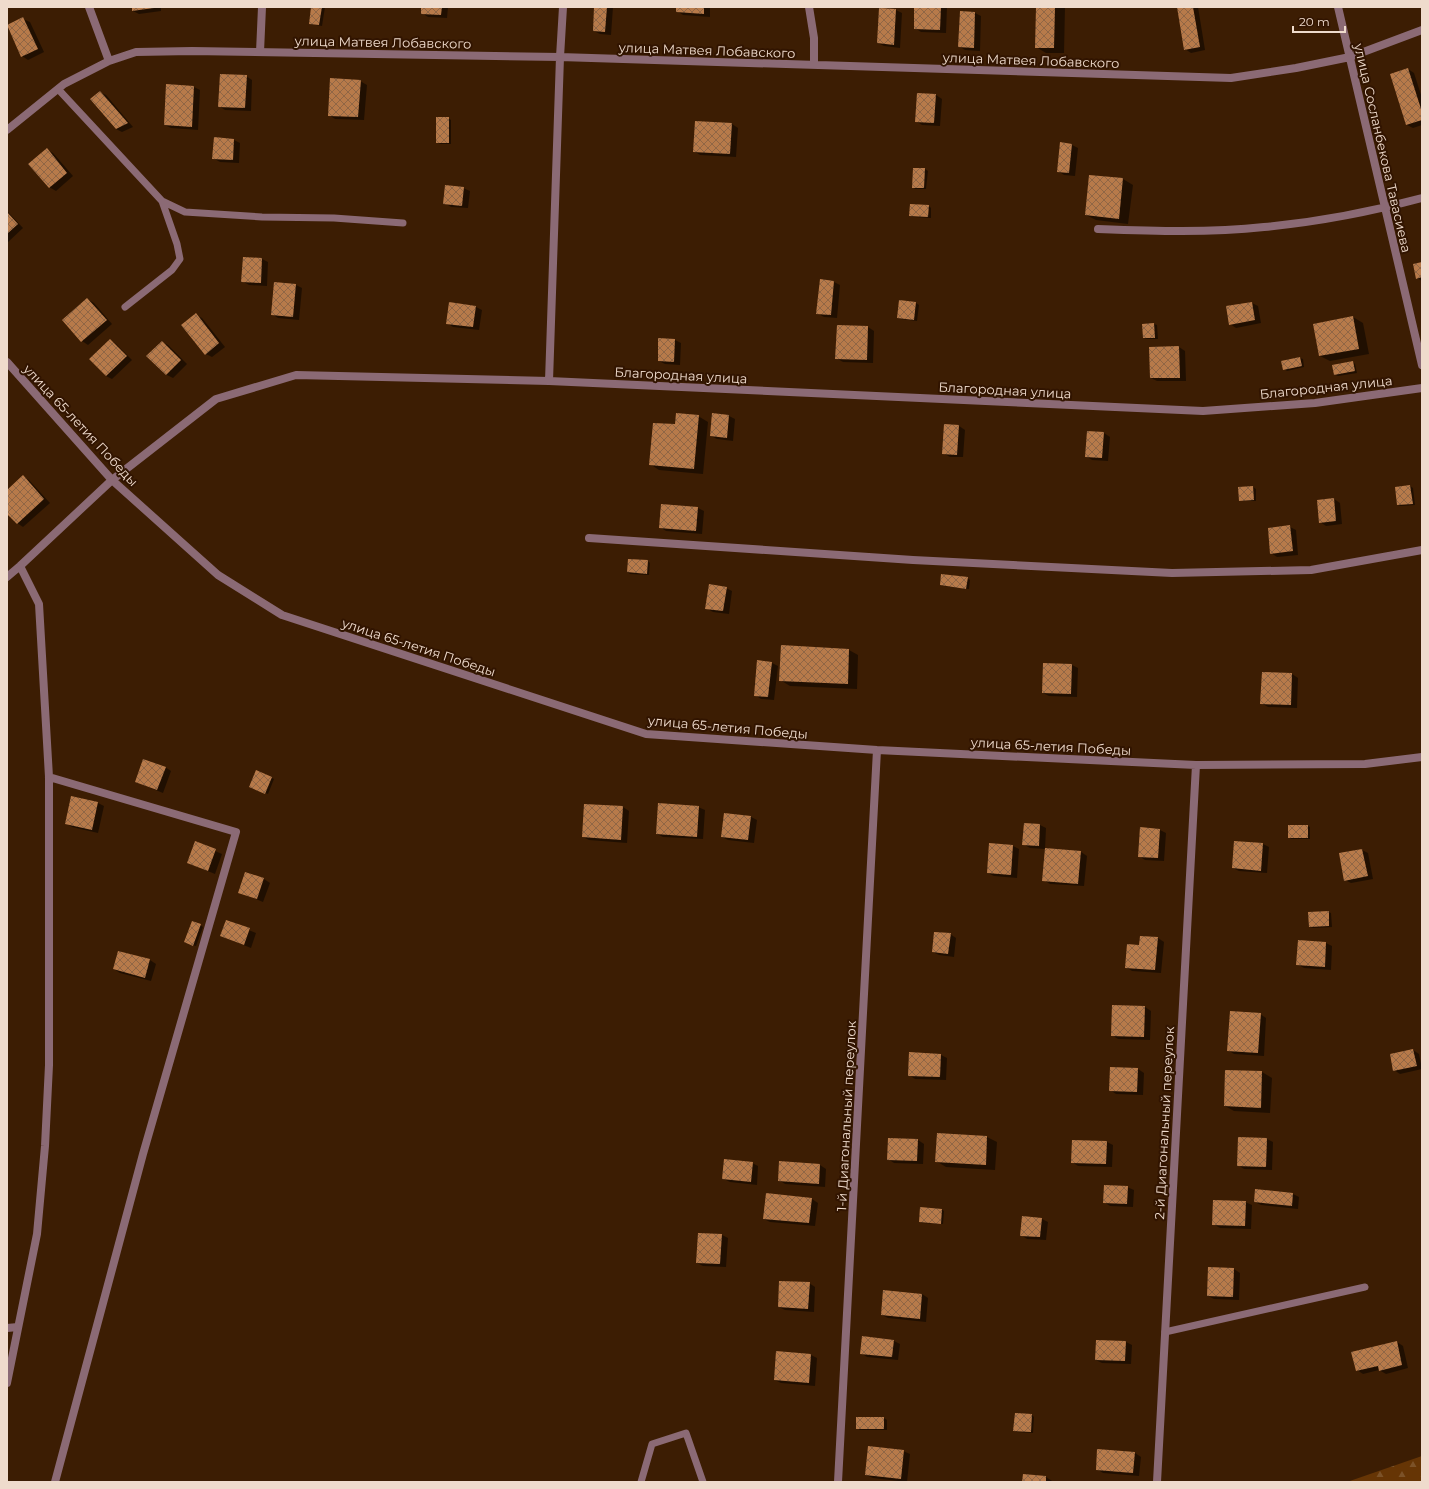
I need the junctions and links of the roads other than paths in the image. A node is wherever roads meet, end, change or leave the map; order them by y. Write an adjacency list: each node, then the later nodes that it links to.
1 (89, 7): 10 (street)
2 (262, 7): 7 (street)
3 (564, 7): 8 (street)
4 (809, 7): 11 (street)
5 (1338, 7): 9 (street, улица Сосланбекова Тавасиева)
6 (1422, 30): 9 (street, улица Матвея Лобавского)
7 (260, 52): 8 (street, улица Матвея Лобавского); 10 (street, улица Матвея Лобавского)
8 (560, 57): 11 (street, улица Матвея Лобавского); 22 (street)
9 (1350, 57): 11 (street, улица Матвея Лобавского); 16 (street, улица Сосланбекова Тавасиева)
10 (109, 61): 12 (street, улица Матвея Лобавского)
11 (814, 65)
12 (58, 89): 13 (street, улица Матвея Лобавского); 15 (lane)
13 (7, 130)
14 (1422, 198): 16 (street)
15 (162, 201): 17 (lane); 19 (lane)
16 (1385, 208): 18 (street); 21 (street, улица Сосланбекова Тавасиева)
17 (403, 223)
18 (1098, 229)
19 (125, 307)
20 (7, 362): 24 (street, улица 65-летия Победы)
21 (1422, 365)
22 (549, 381): 23 (street, Благородная улица); 24 (street, Благородная улица)
23 (1422, 388)
24 (112, 480): 27 (street, Благородная улица); 29 (street, улица 65-летия Победы)
25 (589, 538): 26 (street)
26 (1422, 550)
27 (20, 566): 28 (street, Благородная улица); 32 (street)
28 (7, 577)
29 (877, 750): 31 (street, улица 65-летия Победы); 41 (street, 1-й Диагональный переулок)
30 (1422, 757): 31 (street, улица 65-летия Победы)
31 (1196, 765): 36 (street, 2-й Диагональный переулок)
32 (49, 777): 34 (street); 38 (street)
33 (1365, 1287): 36 (lane)
34 (18, 1327): 35 (street); 37 (street)
35 (7, 1328)
36 (1165, 1332): 42 (street, 2-й Диагональный переулок)
37 (7, 1383)
38 (55, 1482)
39 (641, 1482): 40 (lane)
40 (703, 1482)
41 (838, 1482)
42 (1157, 1482)

